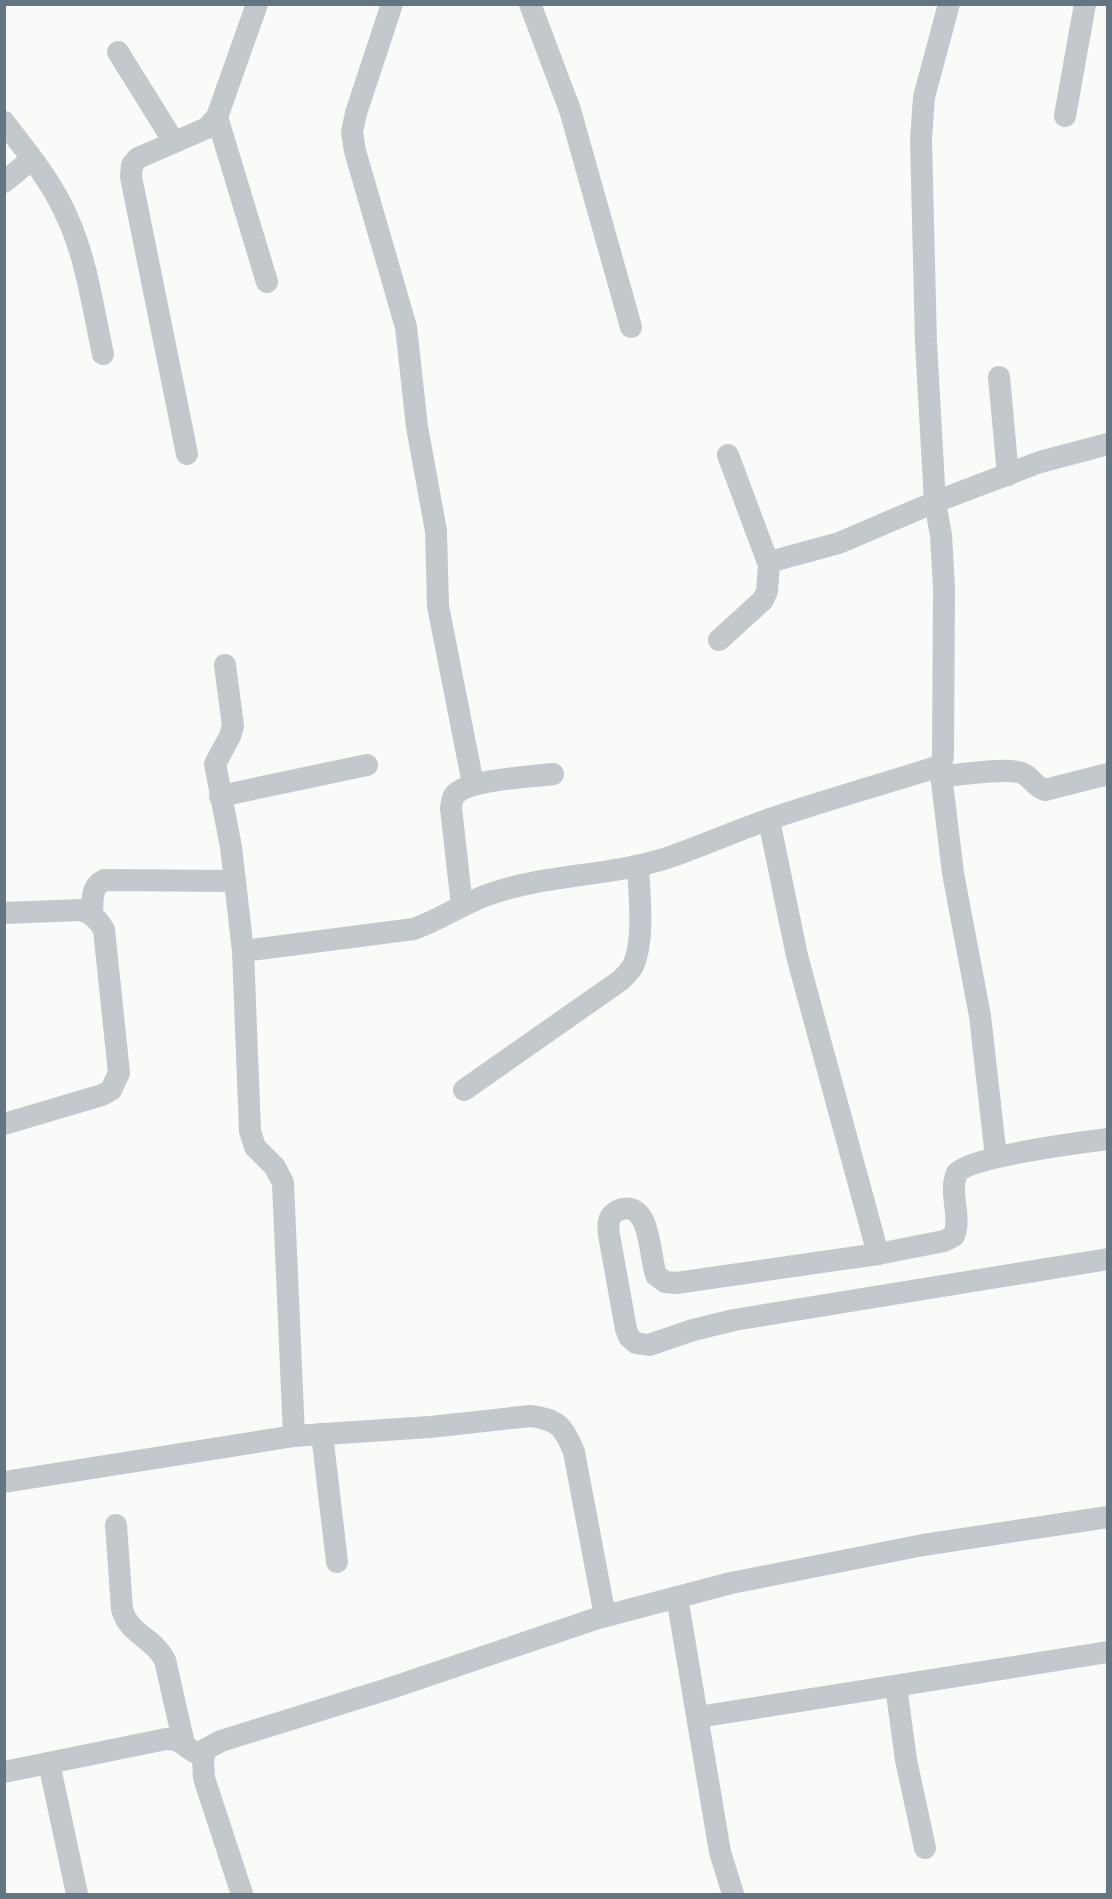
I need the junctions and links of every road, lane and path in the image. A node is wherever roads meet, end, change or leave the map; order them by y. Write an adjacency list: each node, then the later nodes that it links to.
1 (258, 4): 8 (street)
2 (392, 4): 29 (street)
3 (530, 4): 14 (street)
4 (949, 4): 21 (street)
5 (1085, 4): 7 (street)
6 (118, 52): 10 (street)
7 (1065, 116)
8 (217, 117): 10 (street); 13 (street)
9 (4, 122): 11 (street)
10 (174, 142): 18 (street)
11 (33, 159): 12 (street); 15 (street)
12 (4, 182)
13 (267, 282)
14 (631, 327)
15 (103, 354)
16 (999, 377): 20 (street)
17 (1107, 444): 20 (street)
18 (187, 454)
19 (728, 455): 22 (street)
20 (1008, 475): 21 (street)
21 (935, 502): 22 (street); 26 (street)
22 (769, 565): 23 (street)
23 (719, 640)
24 (225, 665): 30 (street)
25 (367, 765): 30 (street)
26 (941, 771): 28 (street); 31 (street); 41 (street)
27 (553, 774): 29 (street)
28 (1107, 774)
29 (473, 784): 34 (street)
30 (220, 796): 33 (street)
31 (769, 819): 32 (street); 42 (street)
32 (638, 866): 34 (street); 38 (street)
33 (235, 881): 36 (street); 37 (street)
34 (462, 906): 37 (street)
35 (4, 913): 36 (street)
36 (92, 914): 39 (street)
37 (243, 951): 45 (street)
38 (464, 1090)
39 (4, 1124)
40 (1107, 1138): 41 (street)
41 (996, 1157): 42 (street)
42 (878, 1254): 43 (street)
43 (1107, 1259)
44 (322, 1434): 45 (street); 49 (street); 51 (street)
45 (294, 1436): 46 (street)
46 (4, 1482)
47 (1107, 1517): 50 (street)
48 (116, 1525): 55 (street)
49 (337, 1562)
50 (677, 1597): 51 (street); 54 (street)
51 (604, 1617): 56 (street)
52 (1107, 1652): 53 (street)
53 (896, 1686): 54 (street); 59 (street)
54 (698, 1717): 62 (street)
55 (184, 1744): 56 (street); 57 (street)
56 (203, 1759): 61 (street)
57 (49, 1763): 58 (street); 60 (street)
58 (4, 1772)
59 (925, 1848)
60 (77, 1894)
61 (242, 1894)
62 (733, 1894)

